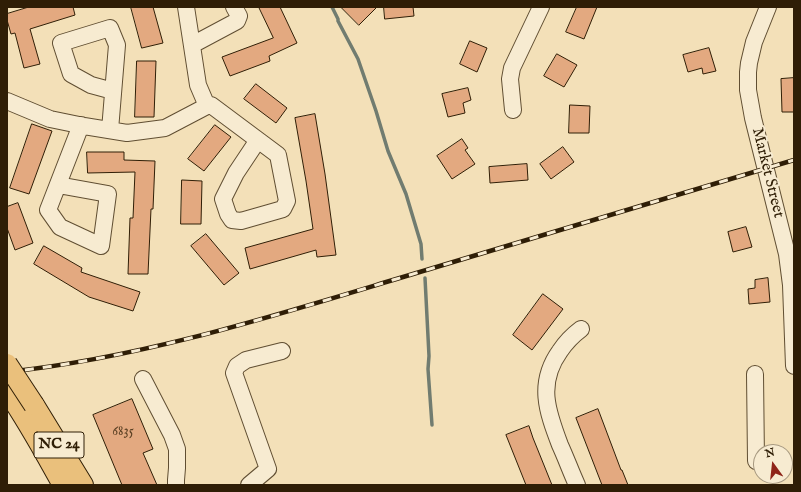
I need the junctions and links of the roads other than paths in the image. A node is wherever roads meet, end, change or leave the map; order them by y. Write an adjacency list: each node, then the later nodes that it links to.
1 (186, 7): 5 (street)
2 (234, 7): 5 (street)
3 (541, 7): 9 (street)
4 (768, 7): 17 (street, Market Street)
5 (192, 45): 8 (street)
6 (113, 91): 11 (street)
7 (7, 101): 10 (street)
8 (207, 106): 11 (street); 12 (street)
9 (513, 110)
10 (81, 125): 11 (street); 13 (street)
11 (110, 130)
12 (258, 140): 12 (street)
13 (58, 185)
14 (582, 329): 26 (street)
15 (282, 351): 25 (street)
16 (7, 364): 20 (main road, NC 24, bridge)
17 (794, 366)
18 (755, 374): 21 (street)
19 (144, 378): 24 (street)
20 (20, 401): 22 (main road, NC 24); 23 (main road, NC 24)
21 (756, 444)
22 (63, 485)
23 (83, 485)
24 (176, 485)
25 (249, 485)
26 (577, 485)

